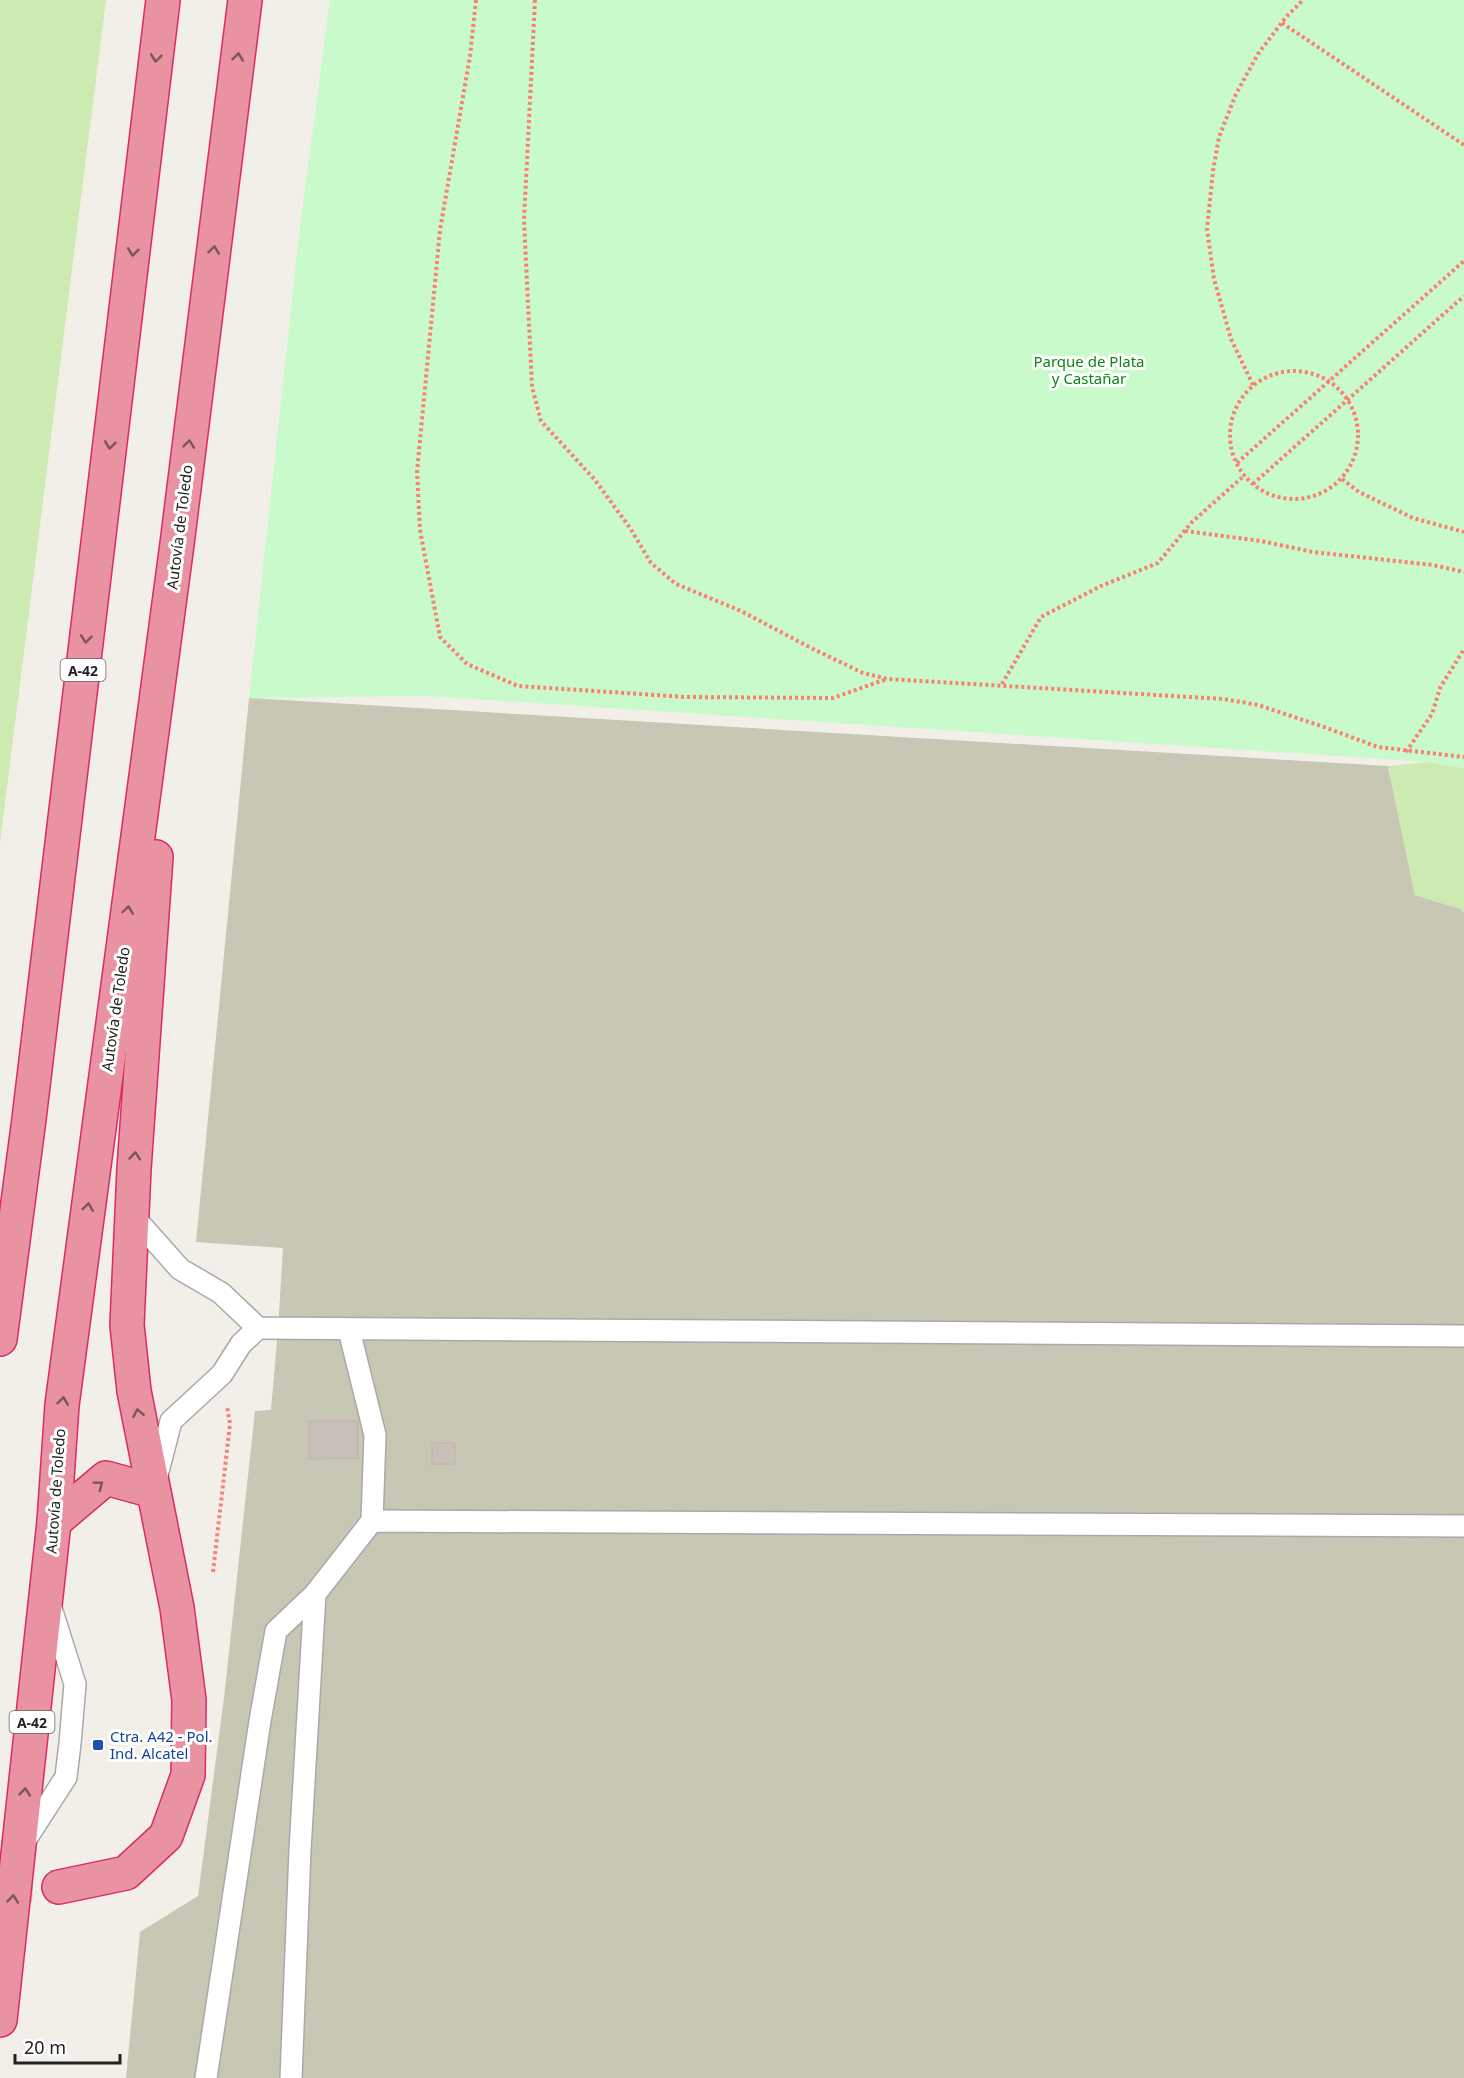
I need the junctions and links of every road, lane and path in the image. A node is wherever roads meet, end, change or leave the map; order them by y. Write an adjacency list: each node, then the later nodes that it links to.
1 (163, 0): 26 (highway, A-42, one-way to 26)
2 (245, 0): 19 (highway, Autovía de Toledo / A-42, one-way to 2)
3 (476, 0): 22 (path)
4 (535, 0): 22 (path)
5 (1303, 0): 6 (path)
6 (1282, 23): 7 (path); 11 (path)
7 (1464, 145)
8 (1464, 261): 10 (path)
9 (1464, 296): 12 (path)
10 (1329, 381): 11 (path); 12 (path); 13 (path)
11 (1254, 385): 13 (path)
12 (1348, 399): 15 (path); 16 (path)
13 (1237, 464): 14 (path)
14 (1245, 475): 16 (path); 17 (path)
15 (1342, 479): 16 (path); 18 (path)
16 (1254, 484)
17 (1185, 531): 20 (path); 23 (path)
18 (1464, 532)
19 (177, 544): 28 (highway, one-way to 19); 36 (highway, Autovía de Toledo / A-42, one-way to 19)
20 (1464, 572)
21 (1464, 649): 24 (path)
22 (888, 679): 23 (path)
23 (1002, 684): 24 (path)
24 (1406, 752): 25 (path)
25 (1464, 757)
26 (29, 1119): 27 (highway); 32 (highway, A-42)
27 (0, 1203)
28 (132, 1215): 29 (lane); 34 (highway, one-way to 28)
29 (258, 1328): 30 (lane); 33 (lane)
30 (349, 1330): 31 (lane); 35 (lane)
31 (1464, 1336)
32 (0, 1339)
33 (222, 1374): 34 (lane); 38 (path)
34 (153, 1491): 36 (highway, one-way to 34); 40 (highway)
35 (372, 1521): 37 (lane); 39 (lane)
36 (54, 1522): 41 (highway, Autovía de Toledo / A-42, one-way to 36)
37 (1464, 1526)
38 (213, 1572)
39 (315, 1594): 42 (lane); 43 (lane)
40 (59, 1887)
41 (0, 2020)
42 (206, 2078)
43 (291, 2078)

